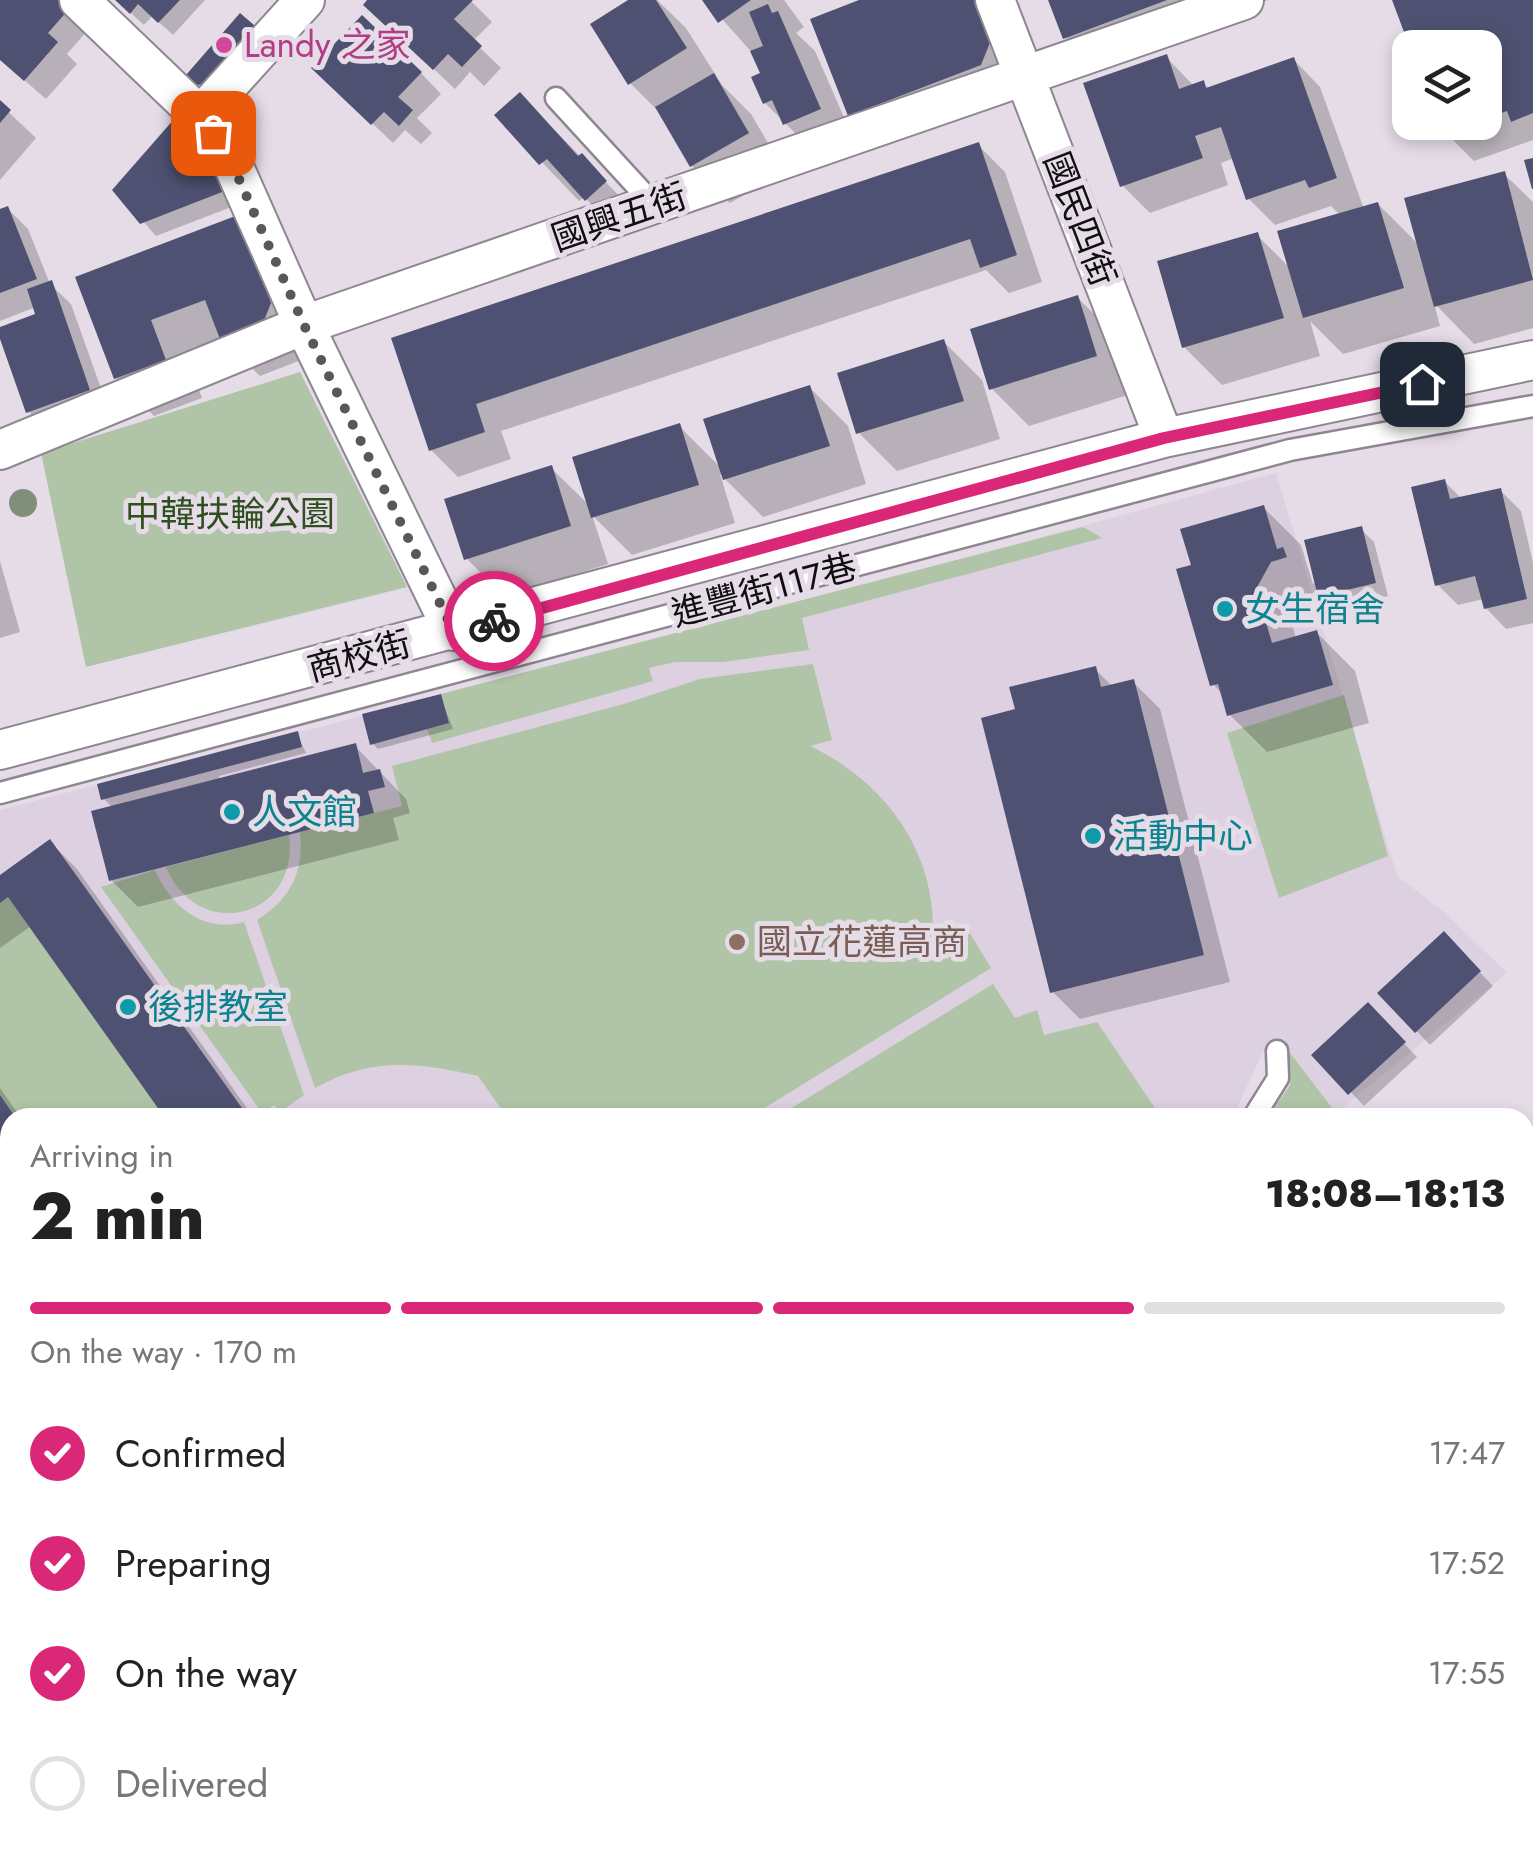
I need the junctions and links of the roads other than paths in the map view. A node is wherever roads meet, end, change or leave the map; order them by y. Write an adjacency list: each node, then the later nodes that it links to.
1 (79, 0): 7 (street)
2 (304, 0): 7 (street)
3 (995, 0): 5 (street, 國民四街)
4 (1244, 0): 5 (street, 國興五街)
5 (1025, 78): 8 (street, 國興五街); 12 (street, 國民四街)
6 (556, 98): 8 (lane)
7 (200, 116): 9 (street)
8 (654, 205): 9 (street, 國興五街)
9 (304, 325): 13 (street, 國興五街); 14 (street)
10 (1533, 360): 12 (street, 商校街)
11 (1533, 406): 16 (lane, 進豐街117巷)
12 (1164, 438): 14 (street, 商校街)
13 (0, 450)
14 (454, 632): 15 (street, 商校街)
15 (0, 750)
16 (0, 793)
17 (1278, 1051): 18 (lane)
18 (1259, 1108)

